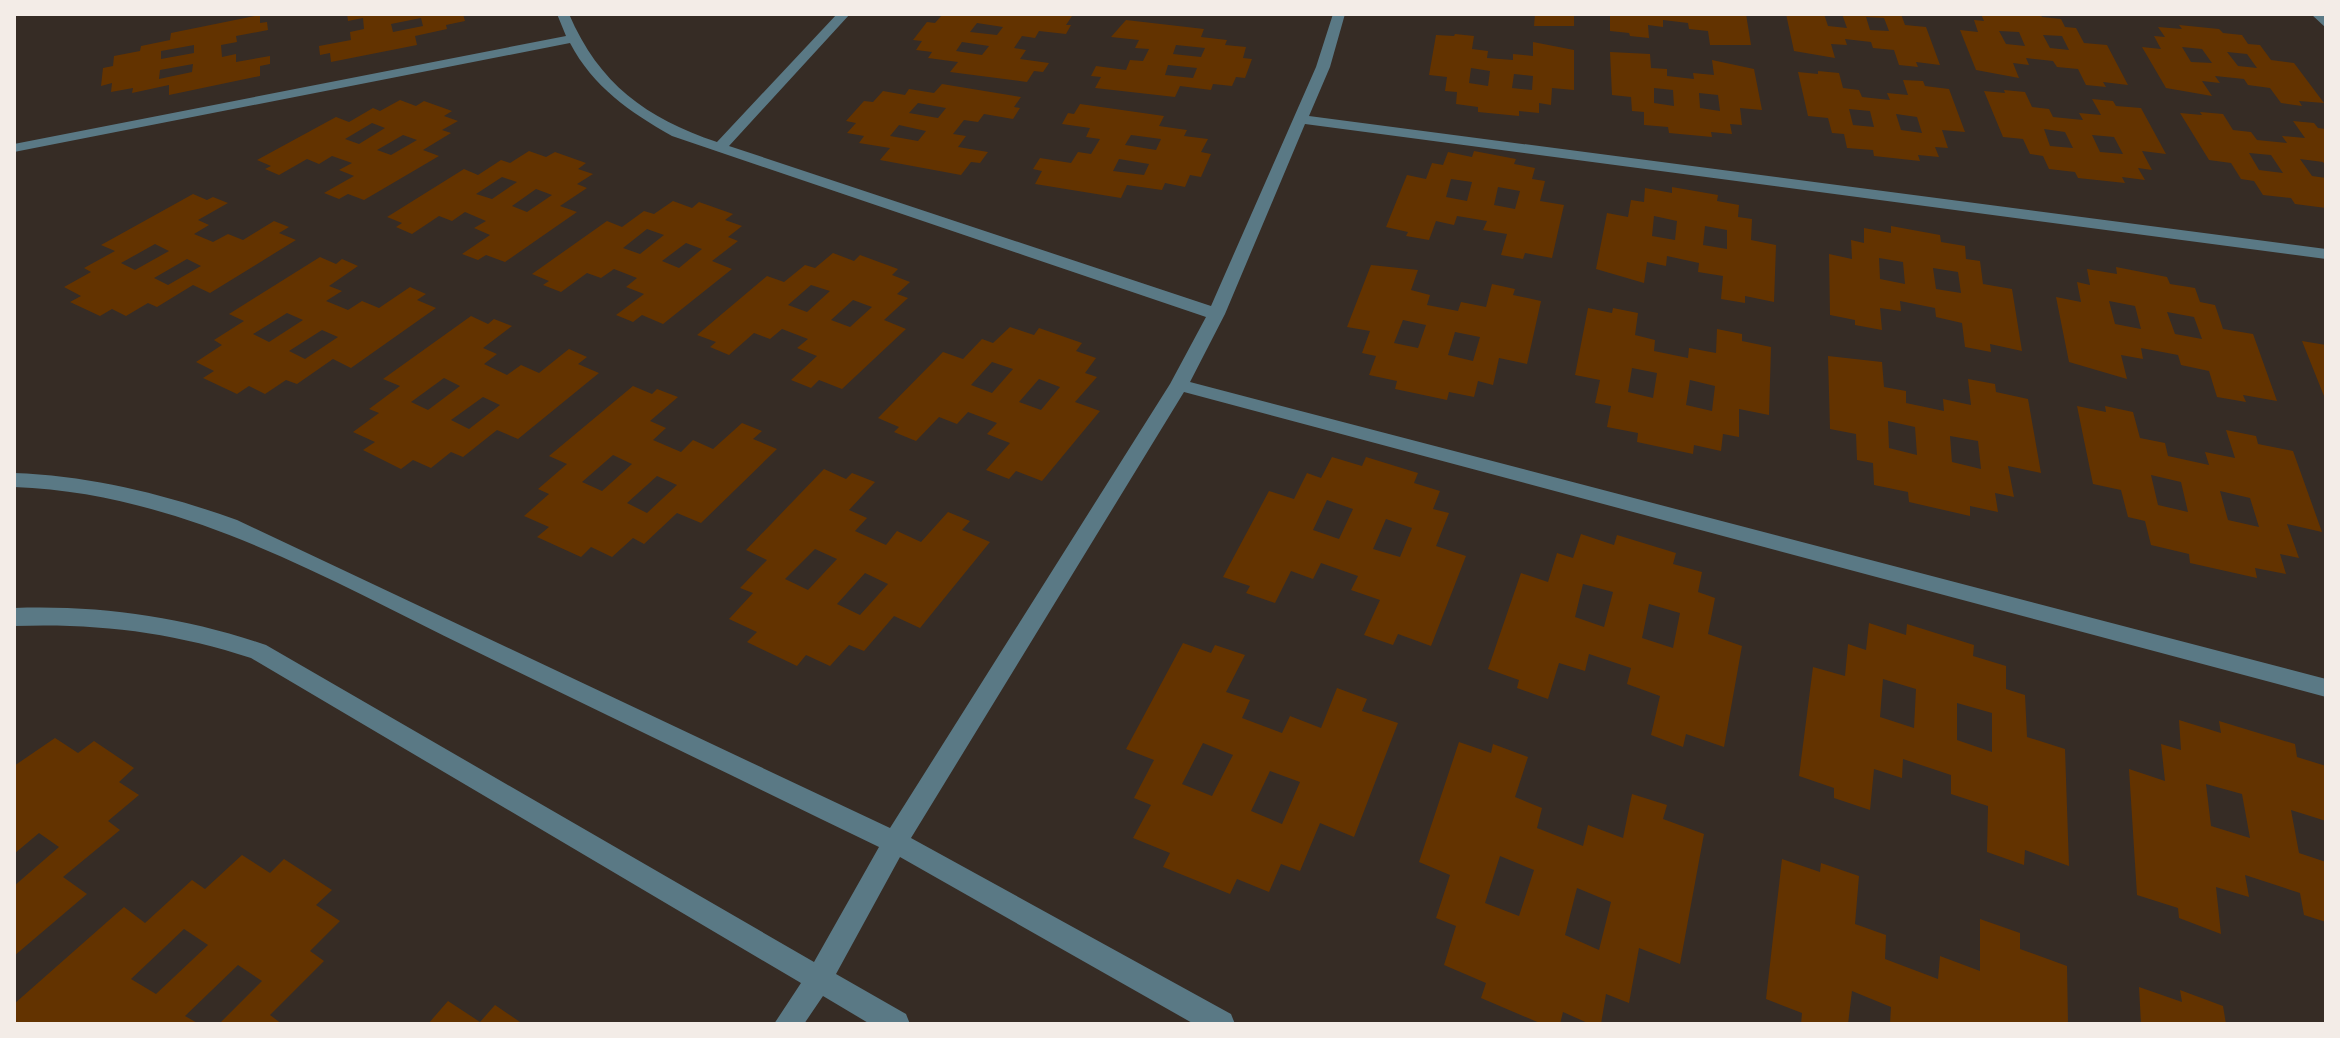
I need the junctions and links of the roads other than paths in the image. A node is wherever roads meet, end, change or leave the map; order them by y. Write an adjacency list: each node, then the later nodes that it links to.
1 (563, 14): 6 (street)
2 (844, 14): 9 (street)
3 (1339, 14): 7 (street)
4 (2317, 14): 5 (street)
5 (2326, 24)
6 (572, 39): 8 (street); 9 (street)
7 (1300, 119): 10 (street); 11 (street)
8 (14, 148)
9 (718, 149): 11 (street)
10 (2326, 254)
11 (1216, 314): 12 (street)
12 (1179, 385): 15 (street); 16 (street)
13 (14, 480): 16 (street)
14 (14, 617): 17 (street)
15 (2326, 688)
16 (895, 842): 17 (street); 20 (street)
17 (819, 979): 18 (street); 19 (street)
18 (788, 1024)
19 (896, 1024)
20 (1221, 1024)

